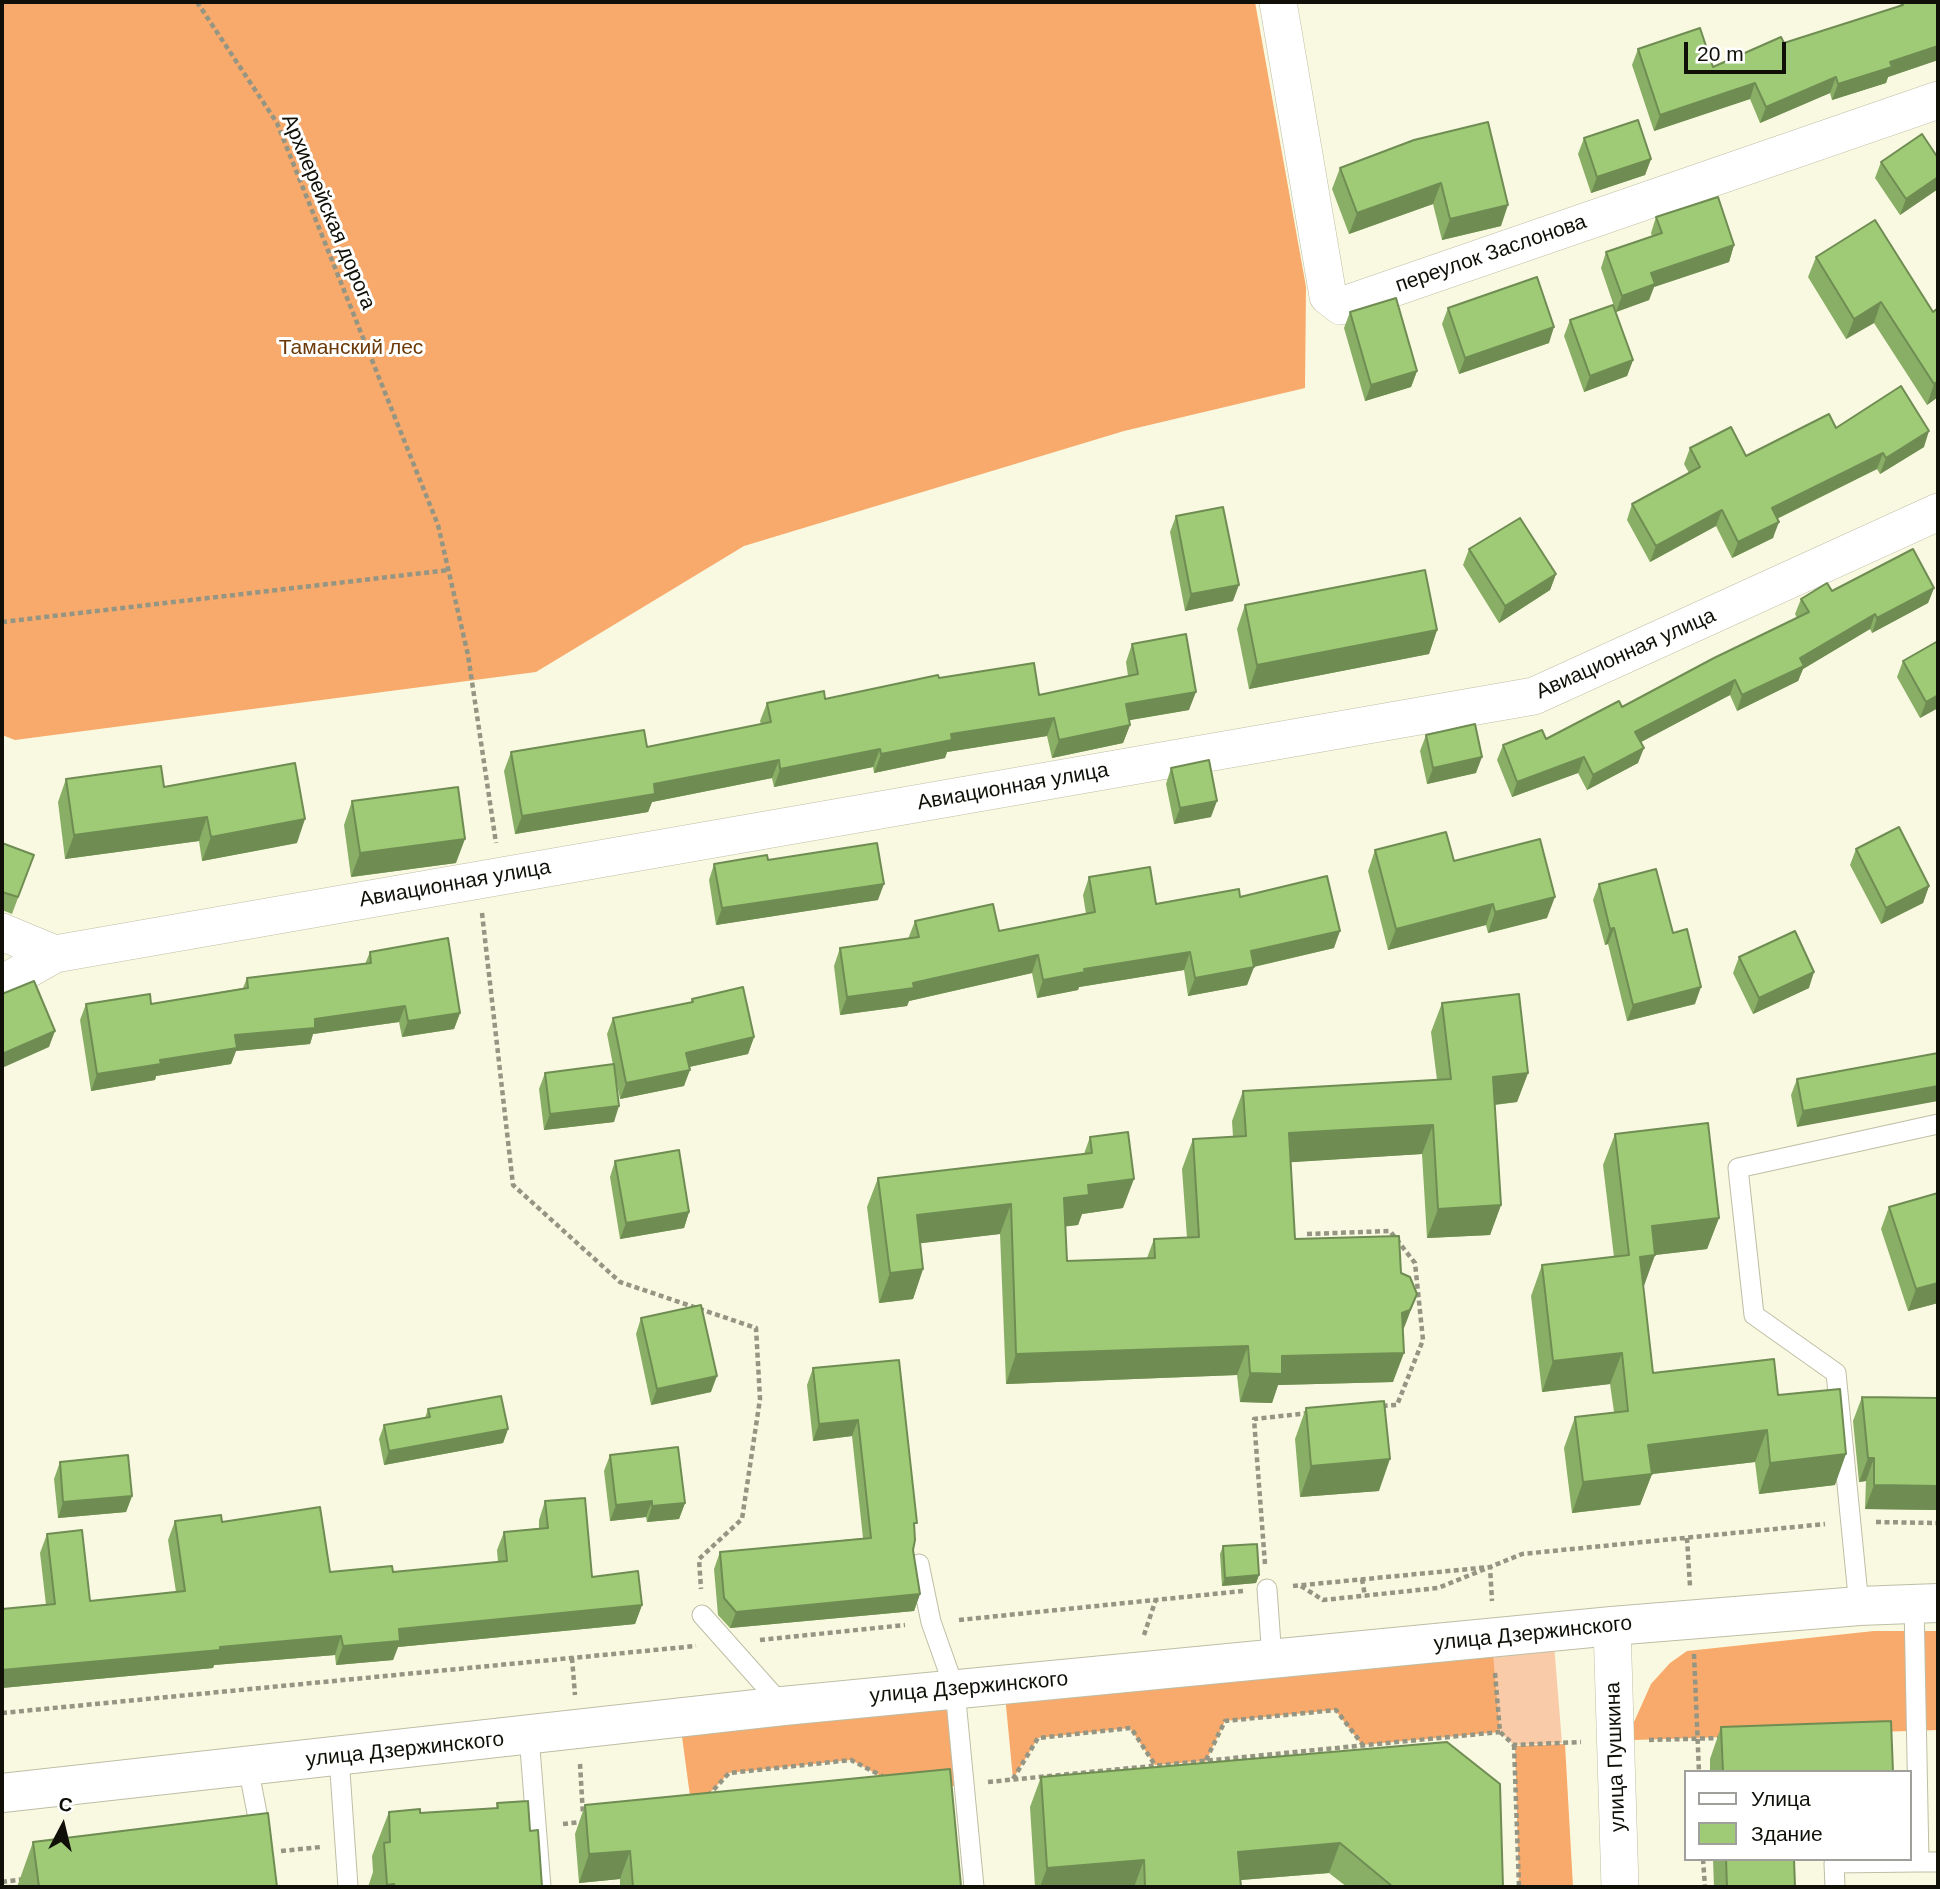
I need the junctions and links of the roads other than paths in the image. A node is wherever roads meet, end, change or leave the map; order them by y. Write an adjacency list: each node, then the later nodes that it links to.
1 (1278, 2): 2 (street, переулок Заслонова)
2 (1938, 100)
3 (1938, 512): 5 (street, Авиационная улица)
4 (2, 932): 5 (street)
5 (55, 954): 6 (street, Авиационная улица)
6 (2, 984)
7 (1938, 1124): 11 (lane)
8 (919, 1564): 15 (lane)
9 (1267, 1589): 14 (lane)
10 (1926, 1603): 11 (street, улица Дзержинского); 21 (lane)
11 (1858, 1606): 13 (street, улица Дзержинского)
12 (702, 1615): 16 (lane)
13 (1612, 1626): 14 (street, улица Дзержинского); 26 (street, улица Пушкина)
14 (1272, 1659): 15 (street, улица Дзержинского)
15 (955, 1690): 16 (street, улица Дзержинского); 25 (lane)
16 (783, 1706): 17 (street, улица Дзержинского)
17 (528, 1736): 18 (street, улица Дзержинского); 24 (lane)
18 (339, 1757): 19 (street, улица Дзержинского); 23 (lane)
19 (248, 1767): 20 (street, улица Дзержинского); 22 (lane)
20 (2, 1793)
21 (1929, 1862): 27 (lane)
22 (260, 1887)
23 (348, 1887)
24 (541, 1887)
25 (974, 1887)
26 (1620, 1887)
27 (1835, 1887)

